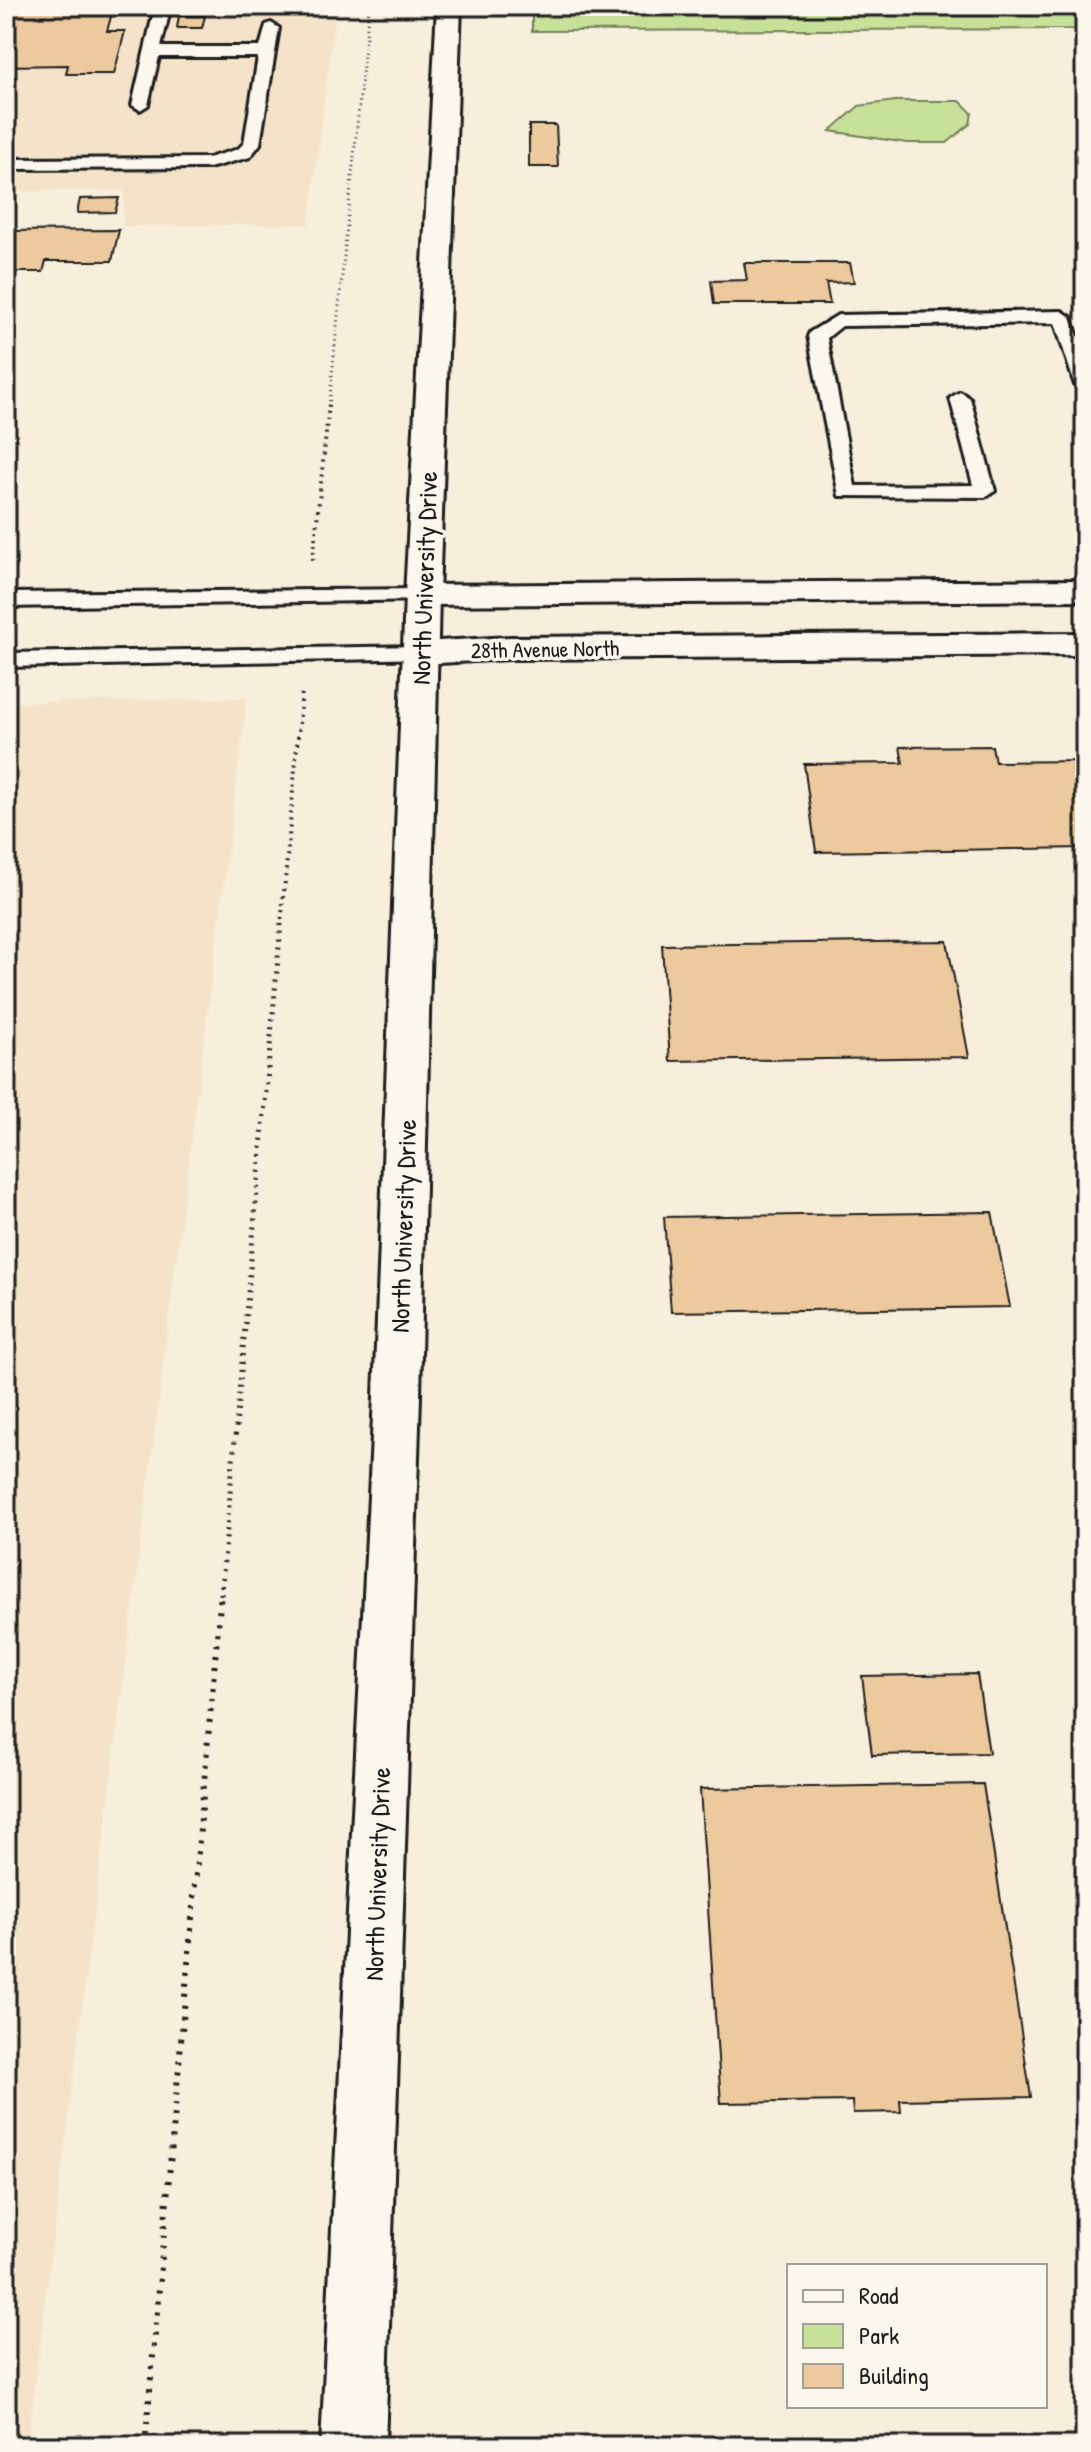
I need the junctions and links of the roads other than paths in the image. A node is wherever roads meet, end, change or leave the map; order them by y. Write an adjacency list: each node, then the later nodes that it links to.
1 (163, 6): 4 (lane)
2 (449, 6): 11 (main road, North University Drive)
3 (271, 28): 5 (lane)
4 (152, 52): 5 (lane); 6 (lane)
5 (266, 52): 7 (lane)
6 (140, 105)
7 (6, 164)
8 (1085, 385): 9 (lane)
9 (960, 398)
10 (1085, 590): 11 (main road)
11 (422, 595): 12 (lane); 14 (main road, North University Drive)
12 (6, 600)
13 (1085, 644): 14 (main road, 28th Avenue North)
14 (421, 653): 15 (lane, 28th Avenue North); 16 (main road, North University Drive)
15 (6, 660)
16 (353, 2446)

